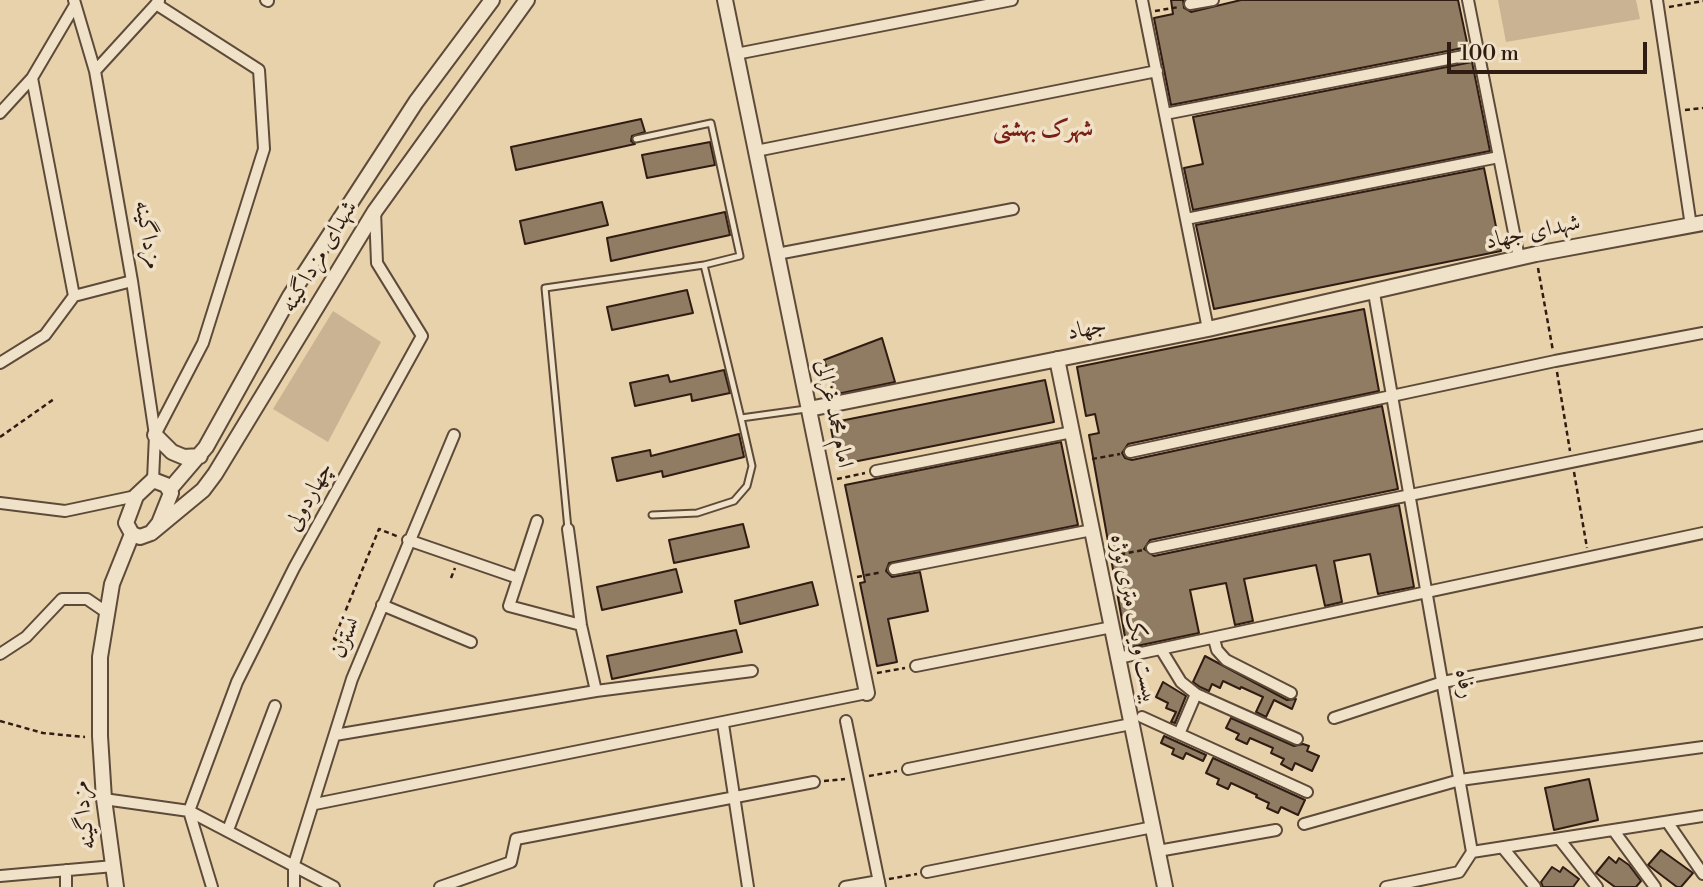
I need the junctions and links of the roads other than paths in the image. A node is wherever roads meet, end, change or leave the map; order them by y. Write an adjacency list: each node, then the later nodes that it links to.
1 (492, 0): 45 (street, شهدای مزداگینه)
2 (527, 0): 24 (street, شهدای مزداگینه)
3 (725, 0): 14 (street, امام محمد غزالی)
4 (1012, 0): 11 (street)
5 (1142, 0): 16 (street)
6 (1213, 0): 10 (street)
7 (1468, 0): 13 (street)
8 (158, 2): 15 (street); 41 (street)
9 (75, 3): 15 (street, مزداگینه); 17 (street)
10 (1191, 4)
11 (959, 5): 14 (street)
12 (1658, 5): 26 (street)
13 (1479, 53): 19 (street); 22 (street)
14 (736, 54): 21 (street, امام محمد غزالی)
15 (95, 71): 30 (street, مزداگینه)
16 (1157, 71): 19 (street); 21 (street)
17 (32, 78): 18 (street); 32 (street)
18 (0, 113)
19 (1165, 114): 25 (street)
20 (636, 139): 29 (lane)
21 (756, 150): 27 (street, امام محمد غزالی)
22 (1499, 157): 25 (street); 28 (street)
23 (1013, 209): 27 (street)
24 (375, 211): 56 (street, شهدای مزداگینه); 97 (street, چهاردولی)
25 (1186, 219): 33 (street)
26 (1697, 225): 28 (street, شهدای جهاد)
27 (777, 254): 38 (street, امام محمد غزالی)
28 (1519, 258): 31 (street, شهدای جهاد)
29 (704, 265): 39 (lane); 54 (lane)
30 (132, 281): 32 (street); 41 (street, مزداگینه)
31 (1374, 293): 33 (street, جهاد); 37 (street, رفاه)
32 (74, 296): 36 (street)
33 (1208, 329): 35 (street, جهاد)
34 (1703, 334): 37 (street)
35 (1057, 359): 38 (street, جهاد); 40 (street, بیست و یک متری نوژه)
36 (0, 363)
37 (1394, 395): 44 (street); 49 (street, رفاه)
38 (809, 409): 39 (lane); 78 (street, امام محمد غزالی)
39 (741, 418): 52 (lane)
40 (1072, 432): 46 (street); 55 (street, بیست و یک متری نوژه)
41 (155, 435): 45 (street); 47 (street, مزداگینه)
42 (454, 435): 59 (street, نسترن)
43 (1703, 435): 49 (street)
44 (1130, 452)
45 (200, 456): 48 (street, شهدای مزداگینه)
46 (876, 471)
47 (153, 480): 48 (street); 50 (street)
48 (170, 489): 56 (street)
49 (1411, 495): 60 (street); 63 (street, رفاه)
50 (136, 496): 51 (street); 58 (street, مزداگینه)
51 (0, 503)
52 (652, 515)
53 (537, 521): 62 (street)
54 (568, 529): 66 (street)
55 (1092, 530): 61 (street); 67 (street, بیست و یک متری نوژه)
56 (151, 533): 58 (street)
57 (1703, 533): 63 (street)
58 (132, 534): 65 (street, مزداگینه)
59 (408, 540): 62 (street); 64 (street, نسترن)
60 (1152, 548)
61 (894, 569)
62 (518, 578): 66 (street)
63 (1428, 593): 69 (street); 76 (street, رفاه)
64 (382, 605): 70 (street); 87 (street, نسترن)
65 (106, 612): 72 (street); 95 (street, مزداگینه)
66 (581, 625): 77 (street)
67 (1112, 627): 73 (street, بیست و یک متری نوژه); 74 (street)
68 (1703, 633): 76 (street)
69 (1214, 639): 71 (street); 79 (street)
70 (471, 642)
71 (1162, 651): 73 (street); 80 (street)
72 (0, 654)
73 (1118, 658): 83 (street, بیست و یک متری نوژه)
74 (916, 666)
75 (752, 671): 77 (street)
76 (1443, 682): 82 (street); 91 (street, رفاه)
77 (596, 691): 87 (street)
78 (867, 693): 85 (street, امام محمد غزالی)
79 (1291, 693)
80 (1196, 694): 86 (street); 88 (street)
81 (275, 706): 102 (street)
82 (1334, 718)
83 (1136, 720): 86 (street); 90 (street); 101 (street, بیست و یک متری نوژه)
84 (846, 722): 115 (street)
85 (723, 724): 94 (street); 96 (street, امام محمد غزالی)
86 (1180, 734): 93 (street)
87 (335, 736): 96 (street, نسترن)
88 (1297, 739)
89 (1703, 747): 91 (street)
90 (908, 769)
91 (1460, 780): 100 (street); 108 (street, رفاه)
92 (814, 782): 94 (street)
93 (1307, 792)
94 (733, 796): 121 (street); 122 (street)
95 (104, 799): 97 (street); 110 (street, مزداگینه)
96 (315, 804): 109 (street, نسترن)
97 (189, 811): 102 (street); 118 (street)
98 (1703, 816): 99 (street)
99 (1668, 823): 104 (street); 113 (street)
100 (1304, 824)
101 (1153, 827): 107 (street, بیست و یک متری نوژه); 112 (street)
102 (228, 830): 109 (street)
103 (1276, 830): 107 (street)
104 (1614, 831): 105 (street); 128 (street)
105 (1560, 840): 106 (street); 127 (street)
106 (1503, 848): 108 (street); 126 (street)
107 (1158, 851): 124 (street, بیست و یک متری نوژه)
108 (1472, 852): 125 (street)
109 (294, 863): 119 (street, نسترن); 120 (street)
110 (114, 866): 111 (street); 117 (street, مزداگینه)
111 (66, 870): 114 (street); 116 (street)
112 (927, 872)
113 (1703, 874)
114 (0, 876)
115 (879, 884): 123 (street)
116 (66, 887)
117 (116, 887)
118 (212, 887)
119 (294, 887)
120 (334, 887)
121 (440, 887)
122 (748, 887)
123 (845, 887)
124 (1165, 887)
125 (1386, 887)
126 (1535, 887)
127 (1597, 887)
128 (1655, 887)

